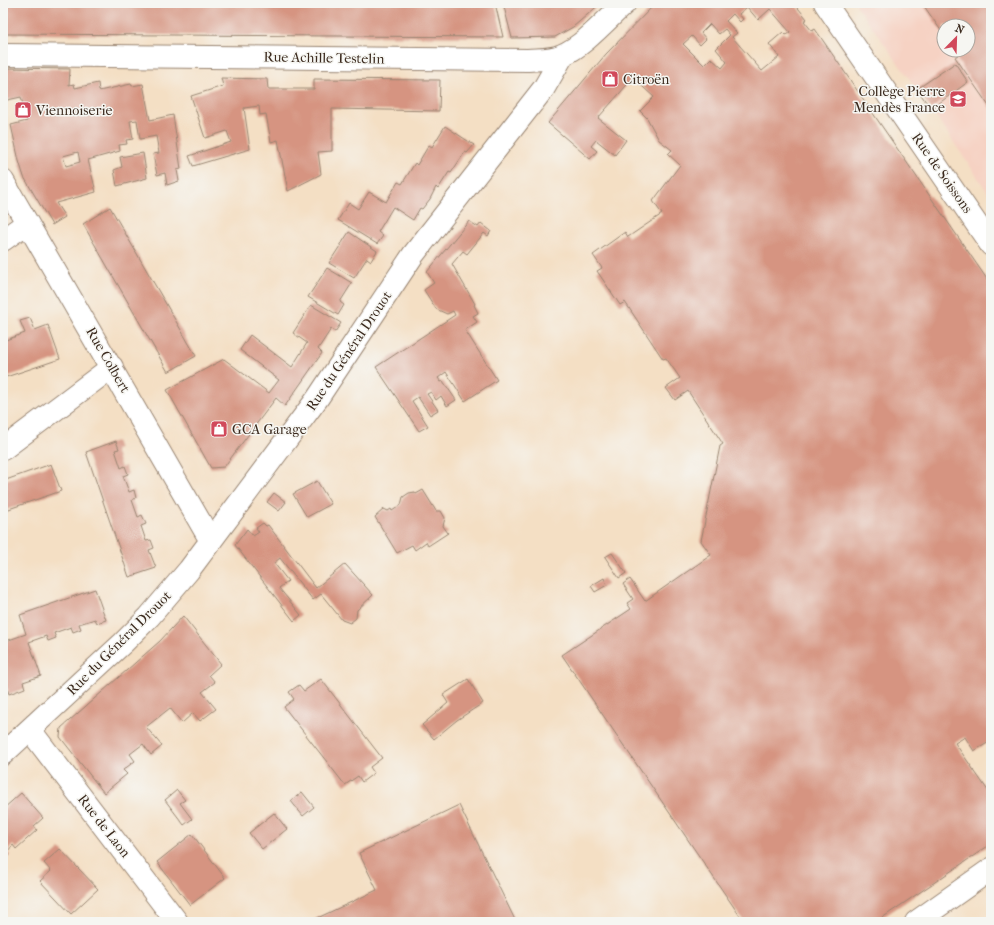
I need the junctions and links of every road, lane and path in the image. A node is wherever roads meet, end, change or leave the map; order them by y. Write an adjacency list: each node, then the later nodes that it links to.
1 (625, 3): 4 (street, Rue Achille Testelin)
2 (825, 3): 8 (street, Rue de Soissons)
3 (3, 55): 4 (street, Rue Achille Testelin)
4 (563, 55): 11 (street, Rue du Général Drouot)
5 (3, 181): 6 (street, Rue Colbert)
6 (27, 223): 7 (street); 9 (street, Rue Colbert)
7 (3, 240)
8 (991, 245)
9 (112, 367): 10 (street); 11 (street, Rue Colbert)
10 (3, 449)
11 (211, 541): 12 (street, Rue du Général Drouot)
12 (30, 730): 13 (street, Rue du Général Drouot); 15 (street, Rue de Laon)
13 (3, 754)
14 (991, 869): 16 (street)
15 (177, 922)
16 (916, 922)

